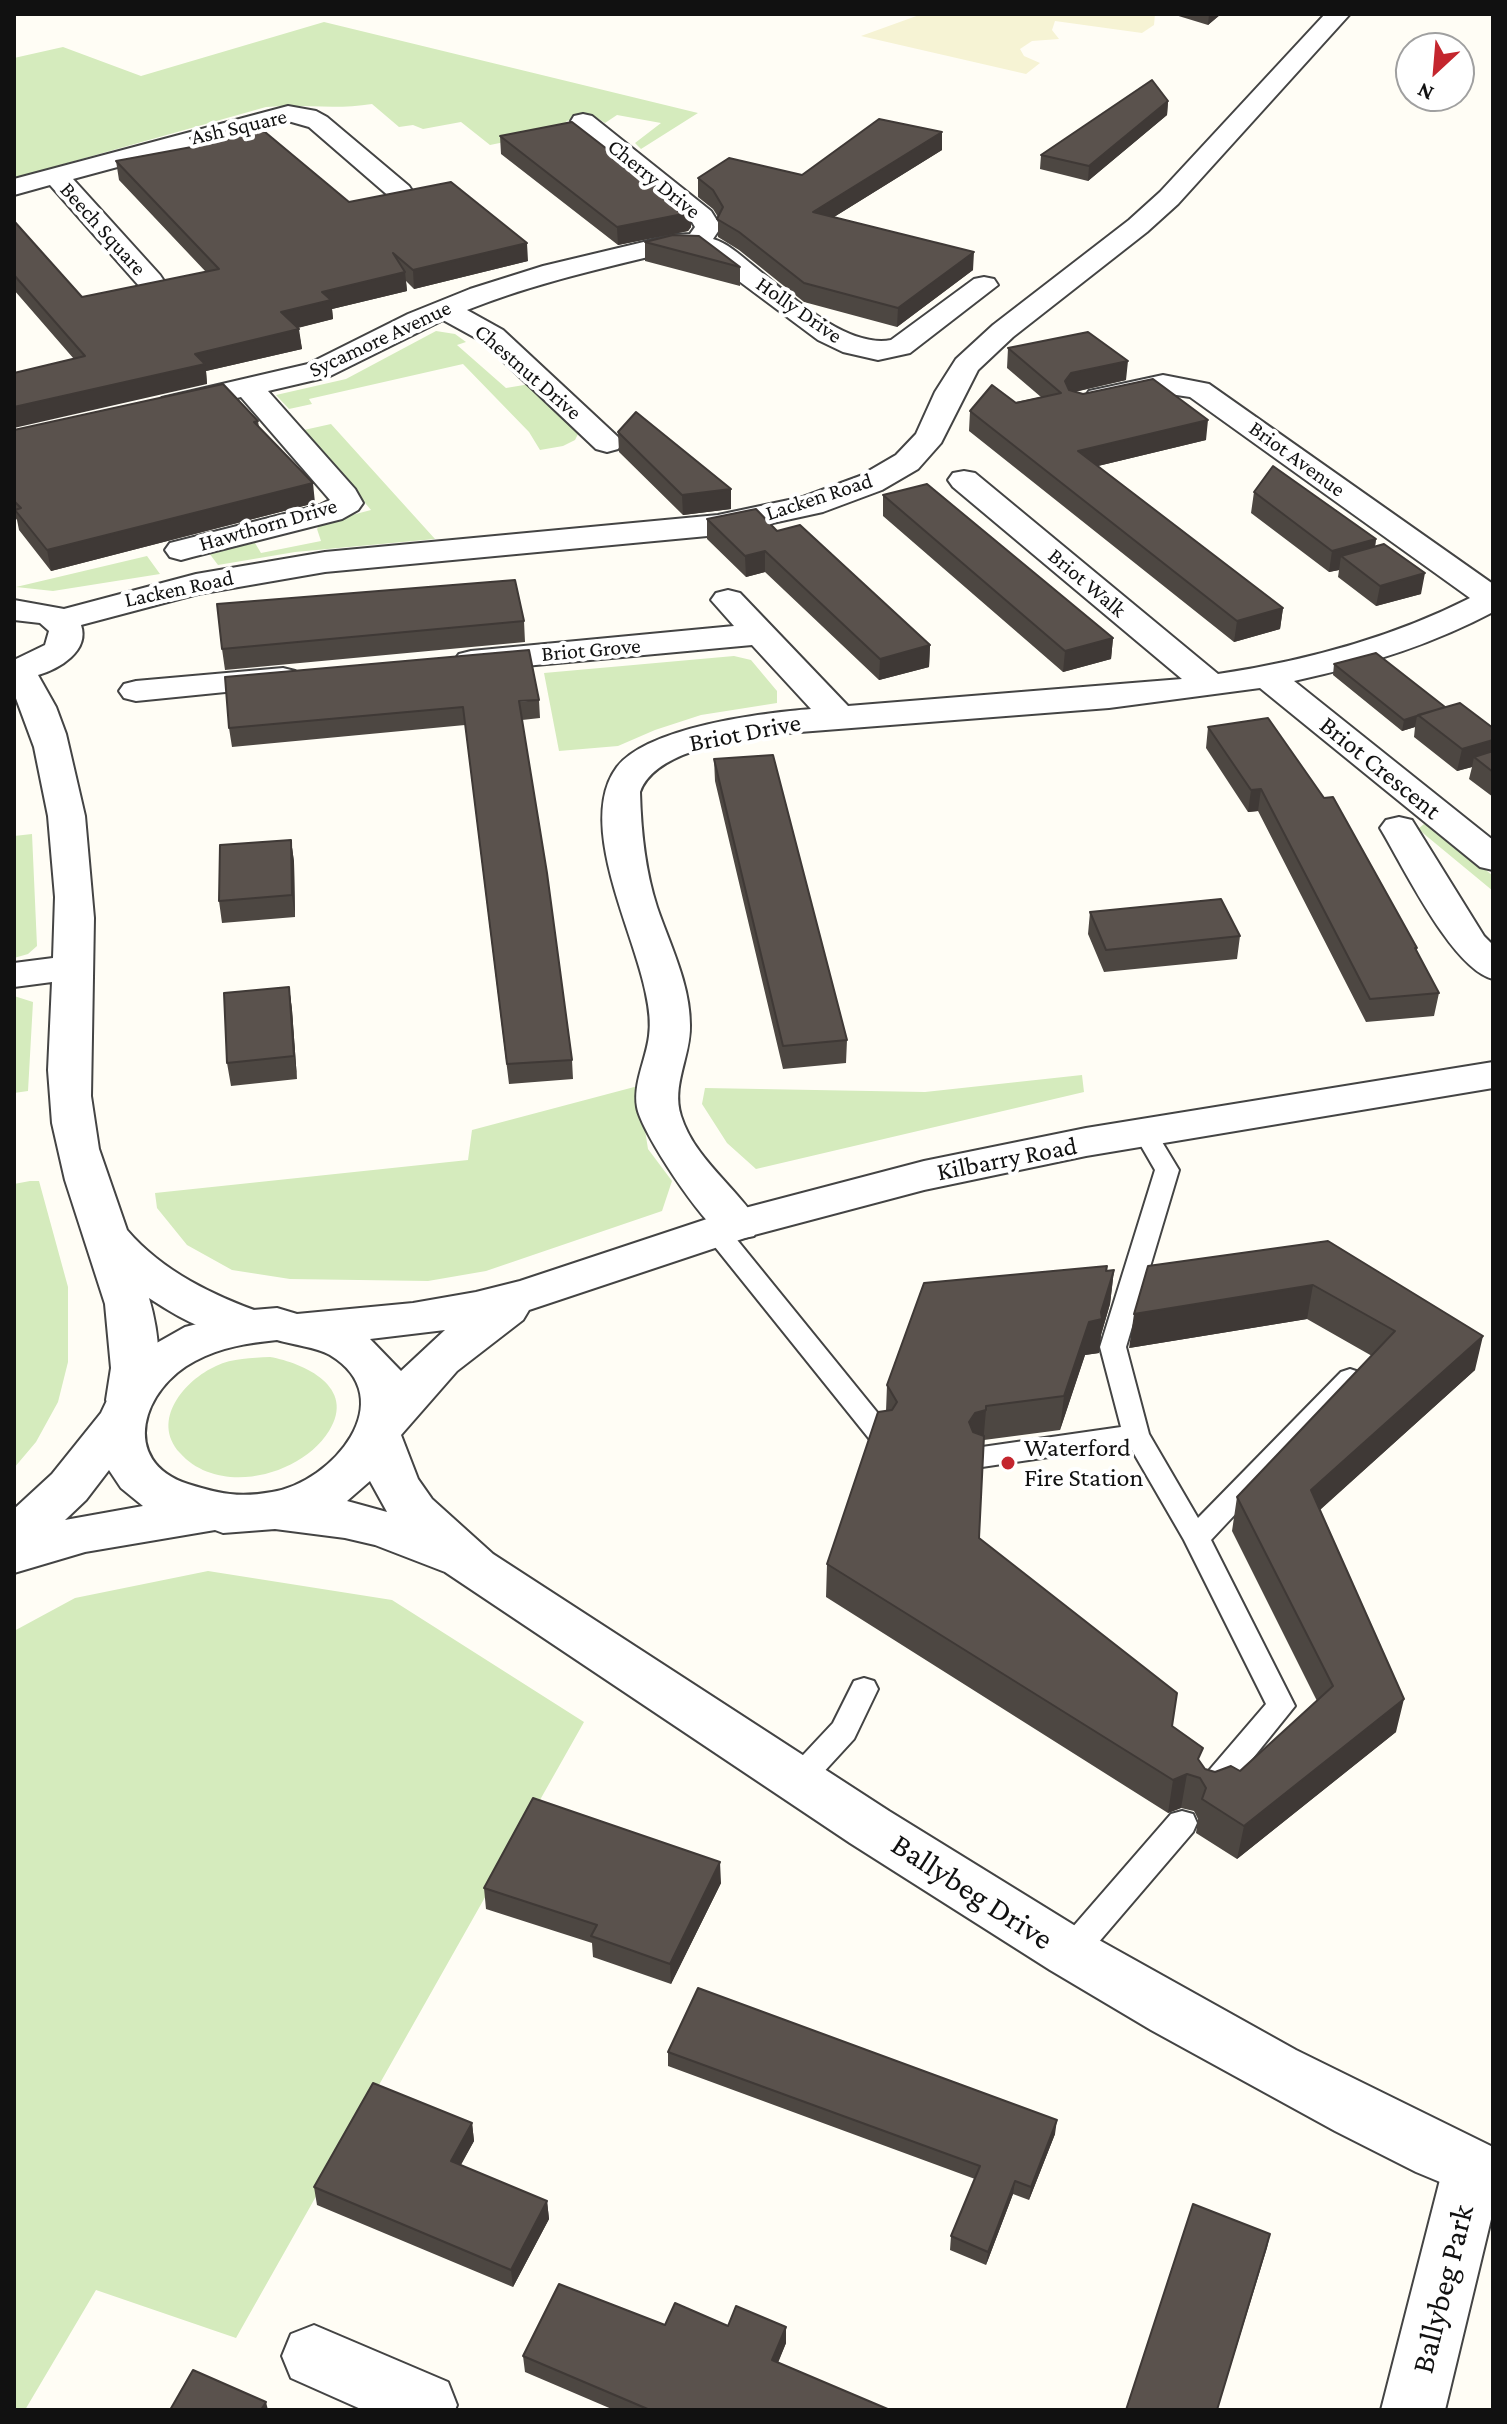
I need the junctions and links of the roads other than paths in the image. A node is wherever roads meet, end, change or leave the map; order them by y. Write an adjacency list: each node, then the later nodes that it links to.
1 (1338, 14): 21 (street, Lacken Road)
2 (583, 121): 4 (street, Cherry Drive)
3 (626, 123): 4 (street)
4 (604, 139): 8 (street, Cherry Drive)
5 (56, 176): 6 (street, Ash Square); 7 (street, Ash Square); 9 (street, Beech Square)
6 (14, 187)
7 (400, 192)
8 (697, 243): 10 (street, Holly Drive); 11 (street, Sycamore Avenue)
9 (150, 281)
10 (984, 285)
11 (444, 309): 12 (street, Sycamore Avenue); 15 (street, Chestnut Drive)
12 (248, 387): 14 (street, Sycamore Avenue); 17 (street, Hawthorn Drive)
13 (1081, 402): 18 (street, Briot Avenue)
14 (139, 411)
15 (607, 443)
16 (964, 480): 27 (street, Briot Walk)
17 (181, 550)
18 (1493, 599): 26 (street, Briot Drive)
19 (728, 600): 22 (street)
20 (14, 610): 21 (street, Lacken Road)
21 (60, 620): 24 (street)
22 (760, 634): 23 (street, Briot Grove); 29 (street)
23 (432, 664)
24 (16, 670): 33 (street)
25 (307, 676): 28 (street)
26 (1267, 676): 27 (street, Briot Drive); 31 (street, Briot Crescent)
27 (1210, 685): 29 (street, Briot Drive)
28 (136, 691)
29 (839, 718): 37 (street, Briot Drive)
30 (1399, 828): 32 (street, Briot Crescent)
31 (1493, 859)
32 (1493, 967)
33 (72, 968): 34 (street); 38 (street)
34 (14, 975)
35 (1493, 1075): 36 (street, Kilbarry Road)
36 (1145, 1132): 37 (street, Kilbarry Road); 46 (lane)
37 (727, 1228): 39 (street, Kilbarry Road); 45 (lane)
38 (103, 1231): 40 (street); 43 (street)
39 (533, 1294): 41 (street, Kilbarry Road); 44 (street, Kilbarry Road)
40 (249, 1325): 41 (street); 43 (street)
41 (306, 1327): 44 (street)
42 (1350, 1378): 49 (lane)
43 (127, 1408): 48 (street); 50 (street)
44 (382, 1430): 48 (street); 52 (street)
45 (880, 1434)
46 (1136, 1434): 47 (lane); 49 (lane)
47 (982, 1457)
48 (239, 1513): 51 (street); 52 (street)
49 (1196, 1538): 55 (lane)
50 (14, 1539)
51 (14, 1554)
52 (475, 1568): 54 (street, Ballybeg Drive)
53 (864, 1689): 54 (lane)
54 (799, 1779): 57 (street, Ballybeg Drive)
55 (1210, 1791)
56 (1182, 1823): 57 (lane)
57 (1069, 1954): 58 (street, Ballybeg Drive)
58 (1483, 2172): 61 (street, Ballybeg Park)
59 (314, 2356): 60 (street)
60 (422, 2410)
61 (1413, 2410)

